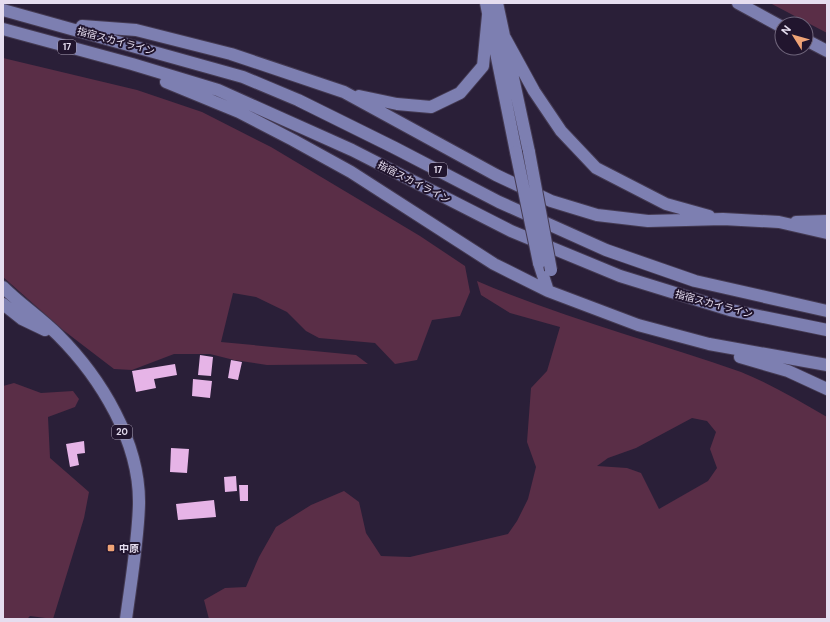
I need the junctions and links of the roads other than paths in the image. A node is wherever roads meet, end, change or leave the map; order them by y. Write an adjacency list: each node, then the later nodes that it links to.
1 (486, 3): 5 (main road)
2 (497, 3): 9 (main road)
3 (738, 3): 7 (main road)
4 (3, 10): 6 (main road, 指宿スカイライン / 17)
5 (488, 15): 13 (main road); 19 (main road, bridge)
6 (50, 23): 13 (main road, 指宿スカイライン / 17); 21 (main road, 指宿スカイライン / 17)
7 (774, 23)
8 (3, 29): 12 (main road, 指宿スカイライン / 17)
9 (505, 38): 14 (main road); 19 (main road, bridge)
10 (814, 44): 11 (main road)
11 (827, 51)
12 (132, 64): 19 (main road); 22 (main road, 指宿スカイライン / 17)
13 (344, 92): 14 (main road, 指宿スカイライン / 17)
14 (723, 219): 16 (main road, 指宿スカイライン / 17)
15 (827, 221): 16 (main road)
16 (779, 222): 17 (main road, 指宿スカイライン / 17)
17 (827, 233)
18 (3, 287): 23 (main road, 20)
19 (548, 291): 24 (main road)
20 (3, 304): 23 (main road)
21 (827, 311)
22 (827, 330)
23 (58, 335): 27 (main road, 20)
24 (709, 344): 25 (main road); 26 (main road)
25 (827, 365)
26 (827, 389)
27 (126, 619)

